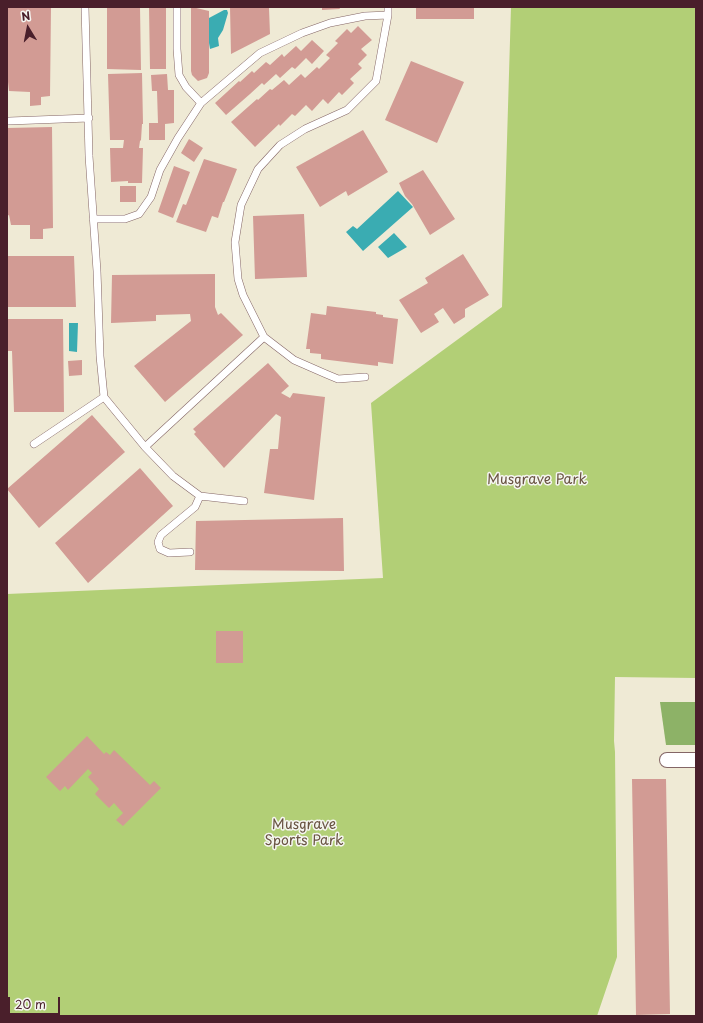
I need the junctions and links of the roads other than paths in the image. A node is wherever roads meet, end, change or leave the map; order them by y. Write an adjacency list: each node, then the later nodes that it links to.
1 (85, 7): 6 (lane)
2 (177, 7): 5 (lane)
3 (388, 7): 4 (lane)
4 (388, 16): 5 (lane); 9 (lane)
5 (201, 103): 8 (lane)
6 (88, 118): 7 (lane); 8 (lane)
7 (9, 120)
8 (93, 219): 11 (lane)
9 (264, 337): 10 (lane); 13 (lane)
10 (365, 377)
11 (104, 397): 12 (lane); 13 (lane)
12 (34, 444)
13 (145, 447): 14 (lane)
14 (200, 496): 15 (lane); 16 (lane)
15 (244, 501)
16 (190, 552)
17 (667, 760): 18 (street)
18 (696, 760)

